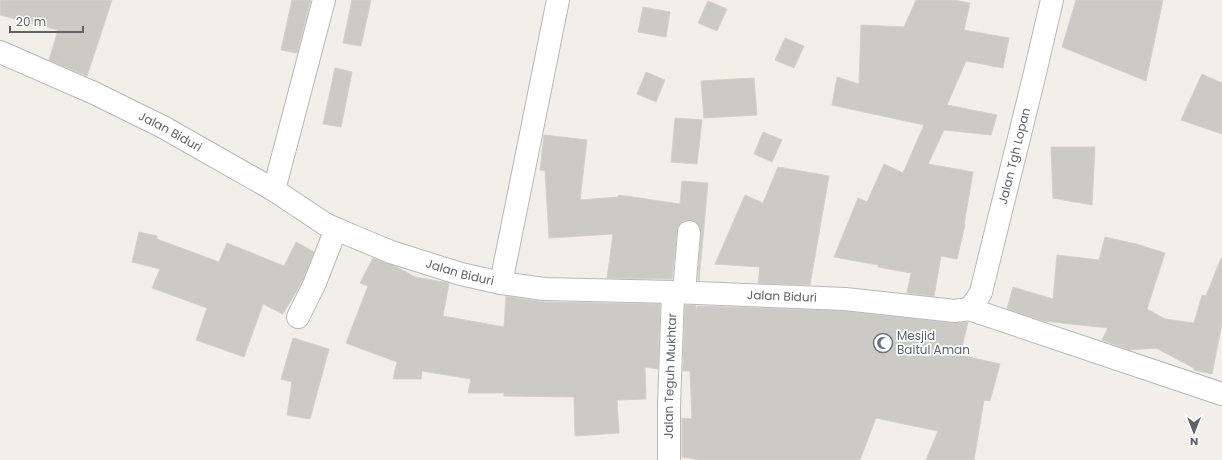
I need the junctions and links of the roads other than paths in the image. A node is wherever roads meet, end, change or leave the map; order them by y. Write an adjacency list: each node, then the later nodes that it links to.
1 (324, 0): 5 (street)
2 (558, 0): 8 (street)
3 (1052, 0): 10 (street, Jalan Tgh Lopan)
4 (0, 52): 5 (street, Jalan Biduri)
5 (274, 190): 6 (street, Jalan Biduri)
6 (336, 229): 8 (street, Jalan Biduri); 11 (street)
7 (689, 232): 9 (street, Jalan Teguh Mukhtar)
8 (501, 283): 9 (street, Jalan Biduri)
9 (678, 292): 10 (street, Jalan Biduri); 13 (street, Jalan Teguh Mukhtar)
10 (969, 308): 12 (street)
11 (298, 317)
12 (1222, 394)
13 (669, 460)

